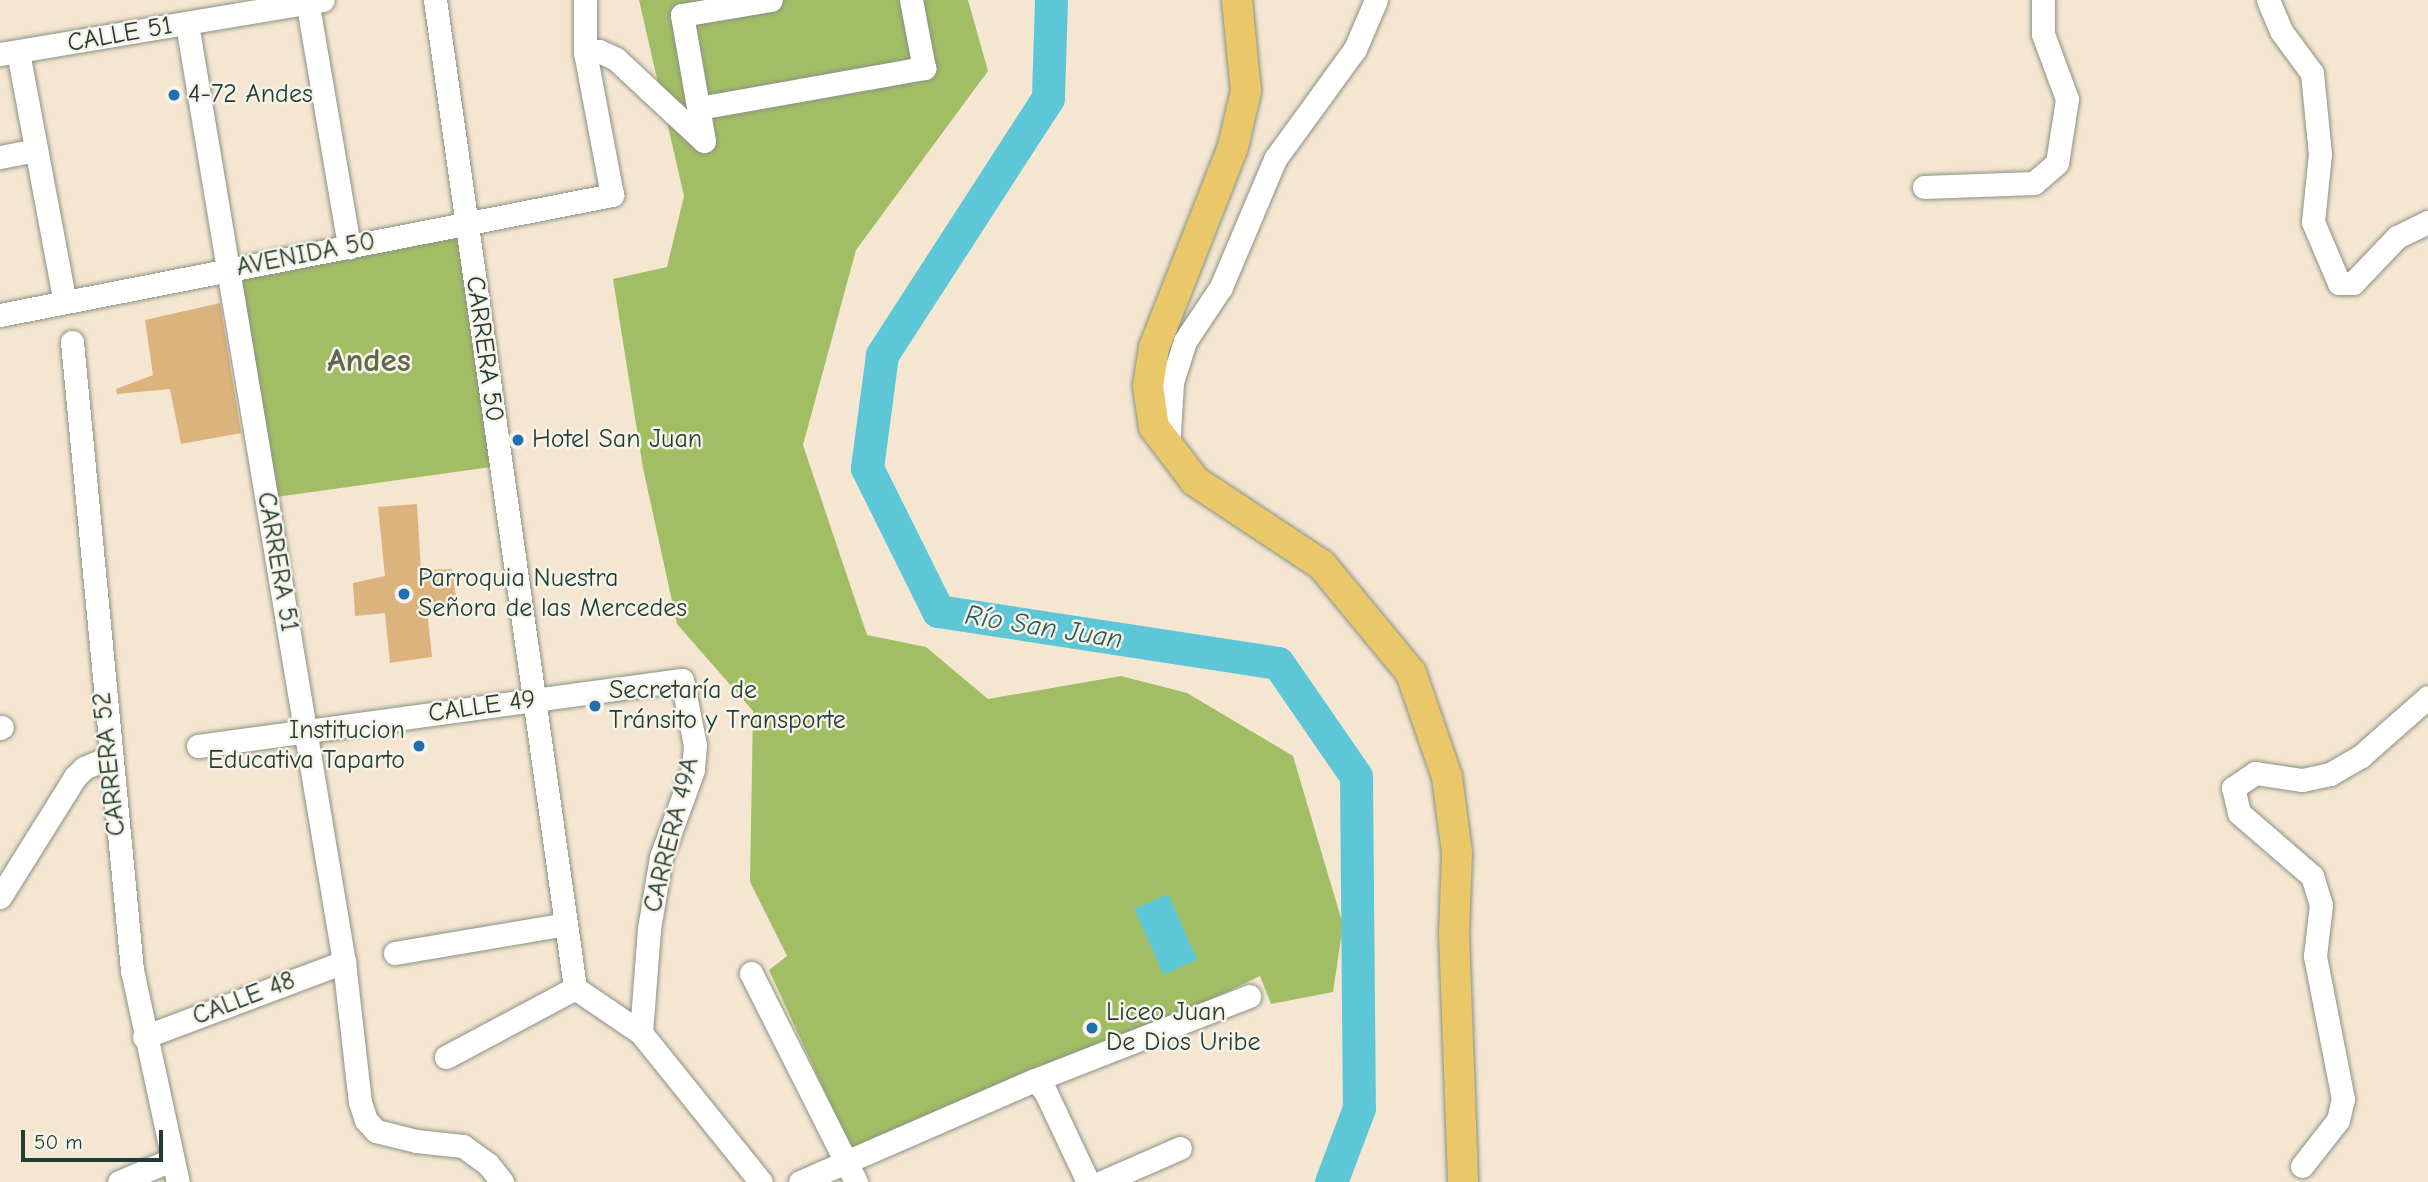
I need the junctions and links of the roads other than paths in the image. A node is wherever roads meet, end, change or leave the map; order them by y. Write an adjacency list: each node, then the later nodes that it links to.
1 (435, 0): 18 (street, CARRERA 50)
2 (585, 0): 11 (street)
3 (771, 0): 13 (street)
4 (911, 0): 13 (street)
5 (1237, 0): 24 (main road)
6 (1376, 0): 24 (street)
7 (2043, 0): 16 (street)
8 (2268, 0): 17 (street)
9 (312, 1): 10 (street, CALLE 51); 19 (street)
10 (187, 24): 12 (street, CALLE 51); 20 (street, CARRERA 51)
11 (585, 52): 13 (street); 18 (street, AVENIDA 50)
12 (9, 53): 14 (street)
13 (699, 108)
14 (36, 150): 15 (street); 21 (street)
15 (0, 157)
16 (1924, 187)
17 (2428, 222)
18 (466, 223): 19 (street, AVENIDA 50); 27 (street, CARRERA 50)
19 (349, 247): 20 (street, AVENIDA 50)
20 (228, 270): 21 (street, AVENIDA 50); 28 (street, CARRERA 51)
21 (65, 302): 22 (street, AVENIDA 50)
22 (0, 315)
23 (72, 342): 30 (street, CARRERA 52)
24 (1168, 448): 52 (main road)
25 (682, 680): 27 (street, CALLE 49); 38 (street, CARRERA 49A)
26 (2428, 697): 43 (street)
27 (534, 700): 28 (street, CALLE 49); 32 (street, CARRERA 50)
28 (306, 732): 29 (street, CALLE 49); 34 (street, CARRERA 51)
29 (198, 746)
30 (108, 758): 31 (street); 39 (street, CARRERA 52)
31 (0, 897)
32 (566, 924): 33 (street); 36 (street, CARRERA 50)
33 (395, 953)
34 (344, 962): 39 (street, CALLE 48); 47 (street, CARRERA 51)
35 (751, 973): 45 (street)
36 (575, 988): 38 (street); 40 (street)
37 (1250, 996): 41 (street)
38 (641, 1033): 48 (street)
39 (144, 1037): 44 (street, CARRERA 52)
40 (446, 1057)
41 (1035, 1080): 45 (street); 50 (street)
42 (1180, 1148): 51 (street)
43 (2302, 1166)
44 (174, 1171): 46 (street)
45 (852, 1172): 49 (street)
46 (119, 1182)
47 (502, 1182)
48 (761, 1182)
49 (800, 1182)
50 (1088, 1182)
51 (1102, 1182)
52 (1463, 1182)

